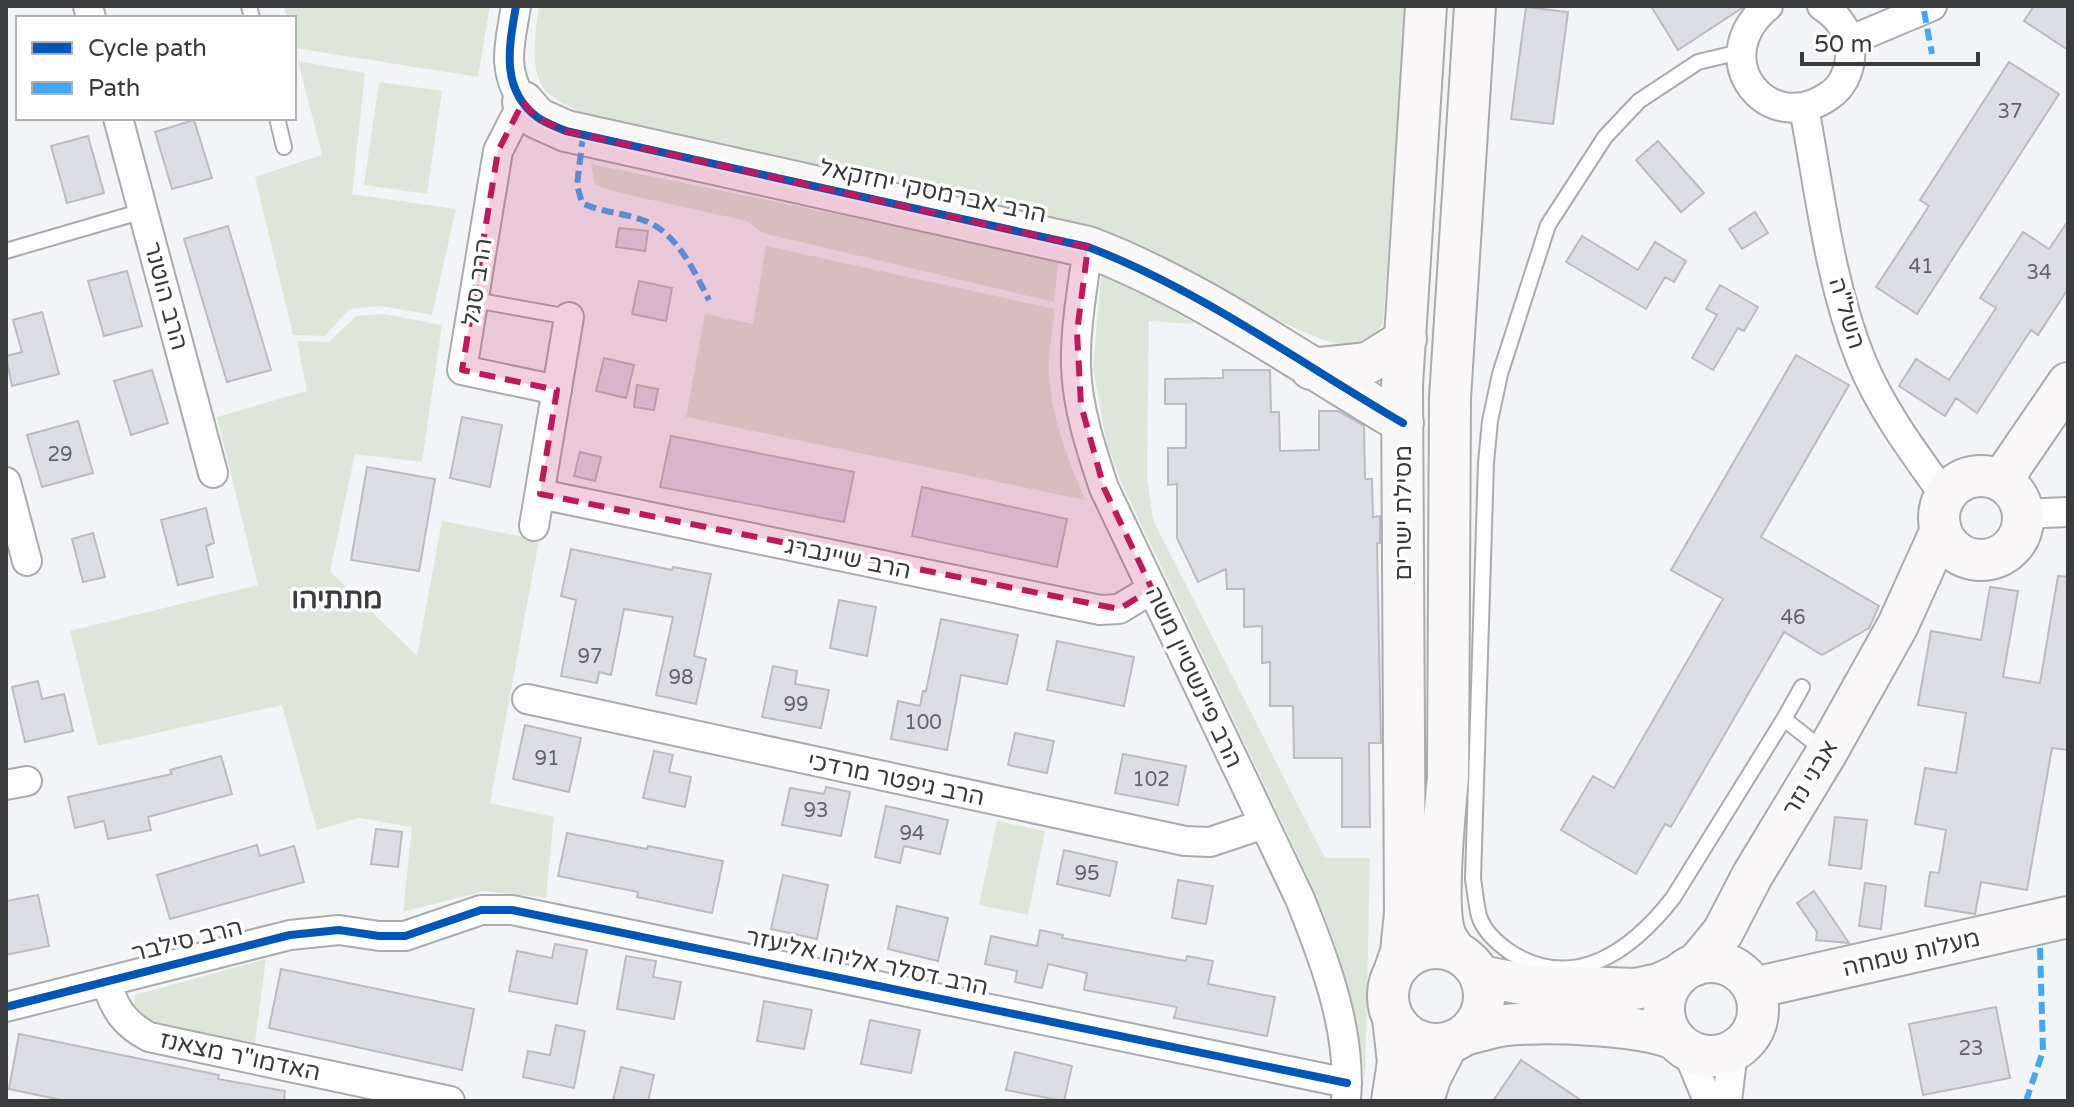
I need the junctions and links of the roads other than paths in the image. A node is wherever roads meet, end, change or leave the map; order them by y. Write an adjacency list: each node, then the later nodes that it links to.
1 (516, 6): 9 (street)
2 (1426, 6): 19 (street, מסילת ישרים)
3 (1475, 6): 42 (street, מסילת ישרים)
4 (1768, 6): 8 (street)
5 (1822, 6): 7 (street)
6 (1932, 6): 7 (street)
7 (1849, 41): 10 (street)
8 (1740, 52): 10 (street); 36 (lane)
9 (523, 102): 15 (street, הרב אברמסקי יחזקאל); 17 (street, הרב סגל)
10 (1804, 108): 31 (street, השל"ה)
11 (119, 120): 14 (street, הרב הוטנר)
12 (277, 120): 13 (lane)
13 (284, 147)
14 (143, 211): 16 (lane); 24 (street, הרב הוטנר)
15 (1088, 247): 20 (street, הרב אברמסקי יחזקאל); 33 (street, הרב פיינשטיין משה)
16 (6, 251)
17 (474, 300): 18 (lane); 22 (street, הרב סגל)
18 (569, 317): 22 (street)
19 (1406, 339): 20 (street); 23 (street, מסילת ישרים)
20 (1311, 369): 23 (street, הרב אברמסקי יחזקאל)
21 (2068, 383): 25 (street)
22 (557, 390): 27 (street)
23 (1403, 423): 43 (street, מסילת ישרים)
24 (213, 473)
25 (2001, 481): 29 (street); 31 (street)
26 (6, 482): 32 (street)
27 (540, 494): 30 (street); 33 (street, הרב שיינברג)
28 (2068, 512): 29 (street)
29 (2023, 514): 31 (street)
30 (534, 526)
31 (1951, 528): 37 (street, אבני נזר)
32 (27, 561)
33 (1152, 589): 38 (street, הרב פיינשטיין משה)
34 (1802, 687): 36 (lane)
35 (527, 699): 38 (street, הרב גיפטר מרדכי)
36 (1784, 719): 37 (lane)
37 (1827, 752): 44 (street, אבני נזר)
38 (1264, 824): 51 (street, הרב פיינשטיין משה)
39 (2068, 917): 44 (street, מעלות שמחה)
40 (379, 936): 45 (street, הרב סילבר); 51 (street, הרב דסלר אליהו אליעזר)
41 (2068, 940): 44 (street, מעלות שמחה)
42 (1468, 965): 43 (street); 44 (street, מעלות שמחה); 48 (street)
43 (1394, 972): 47 (street)
44 (1724, 973): 49 (street); 50 (street)
45 (106, 982): 46 (street, הרב סילבר); 52 (street, האדמו"ר מצאנז)
46 (6, 1007)
47 (1393, 1018): 48 (street); 53 (street)
48 (1456, 1039): 49 (street); 54 (street)
49 (1681, 1045): 50 (street); 55 (street)
50 (1733, 1051): 56 (street)
51 (1346, 1092)
52 (450, 1101)
53 (1392, 1101)
54 (1423, 1101)
55 (1708, 1101)
56 (1727, 1101)

